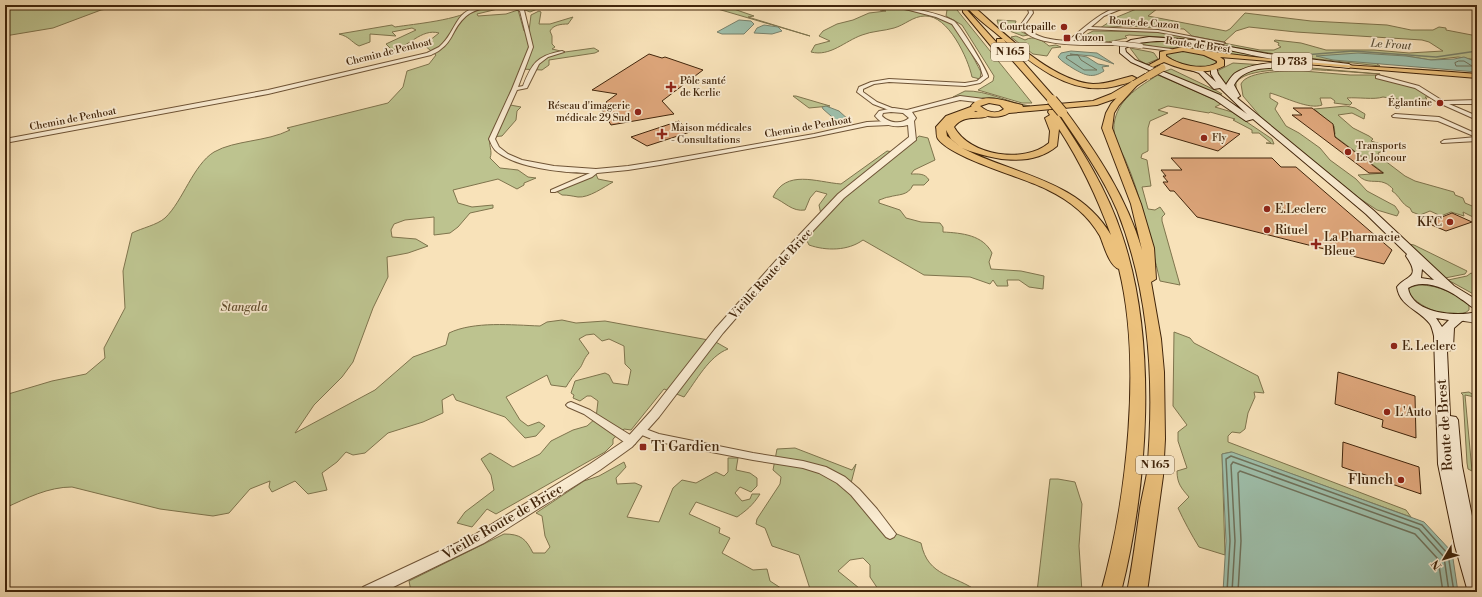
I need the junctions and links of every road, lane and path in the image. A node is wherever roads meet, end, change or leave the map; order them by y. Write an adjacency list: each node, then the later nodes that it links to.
1 (464, 5): 7 (street)
2 (892, 5): 31 (street)
3 (960, 5): 39 (highway, N 165)
4 (968, 5): 24 (highway); 39 (highway, N 165, bridge)
5 (1029, 5): 9 (street)
6 (1129, 5): 8 (street, Route de Cuzon)
7 (473, 9): 25 (street, Chemin de Penhoat); 51 (street, Chemin de Penhoat)
8 (1086, 28): 9 (street, Route de Cuzon); 10 (street, Route de Cuzon)
9 (1068, 43): 11 (street, Route de Cuzon, bridge)
10 (1223, 43)
11 (1140, 47): 12 (street, Route de Cuzon); 15 (street, Route de Cuzon)
12 (1171, 50): 14 (main road, Route de Brest); 15 (main road)
13 (562, 52): 25 (street)
14 (1210, 54): 16 (main road); 21 (main road, Route de Brest / D 783)
15 (1163, 57): 17 (main road); 24 (main road)
16 (1221, 64): 18 (main road, Route de Brest / D 783); 20 (main road)
17 (1182, 66): 19 (main road); 24 (main road, bridge)
18 (1325, 67): 23 (main road, Route de Brest / D 783); 43 (main road, Route de Brest)
19 (1190, 68): 20 (main road); 43 (main road, Route de Brest)
20 (1214, 68): 43 (main road, Route de Brest)
21 (1425, 73): 23 (main road, Route de Brest / D 783); 43 (main road, Route de Brest)
22 (1378, 77): 28 (street)
23 (1477, 77)
24 (1134, 81): 26 (highway)
25 (515, 89): 53 (street, Chemin de Penhoat)
26 (1120, 94): 34 (main road); 61 (highway)
27 (954, 100): 29 (street); 33 (street); 36 (street)
28 (1439, 100): 30 (street); 44 (street)
29 (984, 101): 32 (main road); 33 (main road)
30 (1477, 102)
31 (875, 103): 35 (street); 41 (street)
32 (1003, 104): 34 (main road); 37 (main road)
33 (975, 106): 40 (main road); 55 (highway)
34 (1024, 108): 37 (main road)
35 (894, 110): 38 (street); 41 (street)
36 (918, 110): 38 (street); 45 (street)
37 (1009, 111): 40 (main road)
38 (906, 112): 45 (street)
39 (1057, 112): 40 (highway); 55 (highway, N 165); 61 (highway, N 165)
40 (987, 114)
41 (880, 115): 46 (street); 47 (street, Chemin de Penhoat)
42 (1395, 116): 49 (street)
43 (1252, 118): 56 (main road, Route de Brest); 57 (main road, Route de Brest)
44 (1477, 118)
45 (912, 119): 46 (street); 48 (street)
46 (892, 123): 47 (street, Chemin de Penhoat); 48 (street)
47 (867, 124): 53 (street, Chemin de Penhoat)
48 (912, 132): 63 (street, Vieille Route de Briec)
49 (1477, 136)
50 (1477, 139): 52 (street)
51 (5, 141)
52 (1444, 142)
53 (594, 171): 54 (street)
54 (553, 191)
55 (1128, 281): 69 (highway, N 165)
56 (1414, 281): 57 (main road); 59 (main road)
57 (1450, 288): 58 (main road)
58 (1477, 306)
59 (1421, 308): 60 (main road); 64 (main road, Route de Brest)
60 (1470, 318): 64 (main road, Route de Brest)
61 (1154, 336): 70 (highway, N 165)
62 (571, 405): 63 (street)
63 (636, 436): 65 (street); 68 (street, Vieille Route de Briec)
64 (1461, 522): 66 (main road, Route de Brest)
65 (890, 534)
66 (1467, 547): 67 (main road, Route de Brest); 71 (main road, Route de Brest)
67 (1477, 589)
68 (368, 592)
69 (1111, 592)
70 (1137, 592)
71 (1476, 592)

